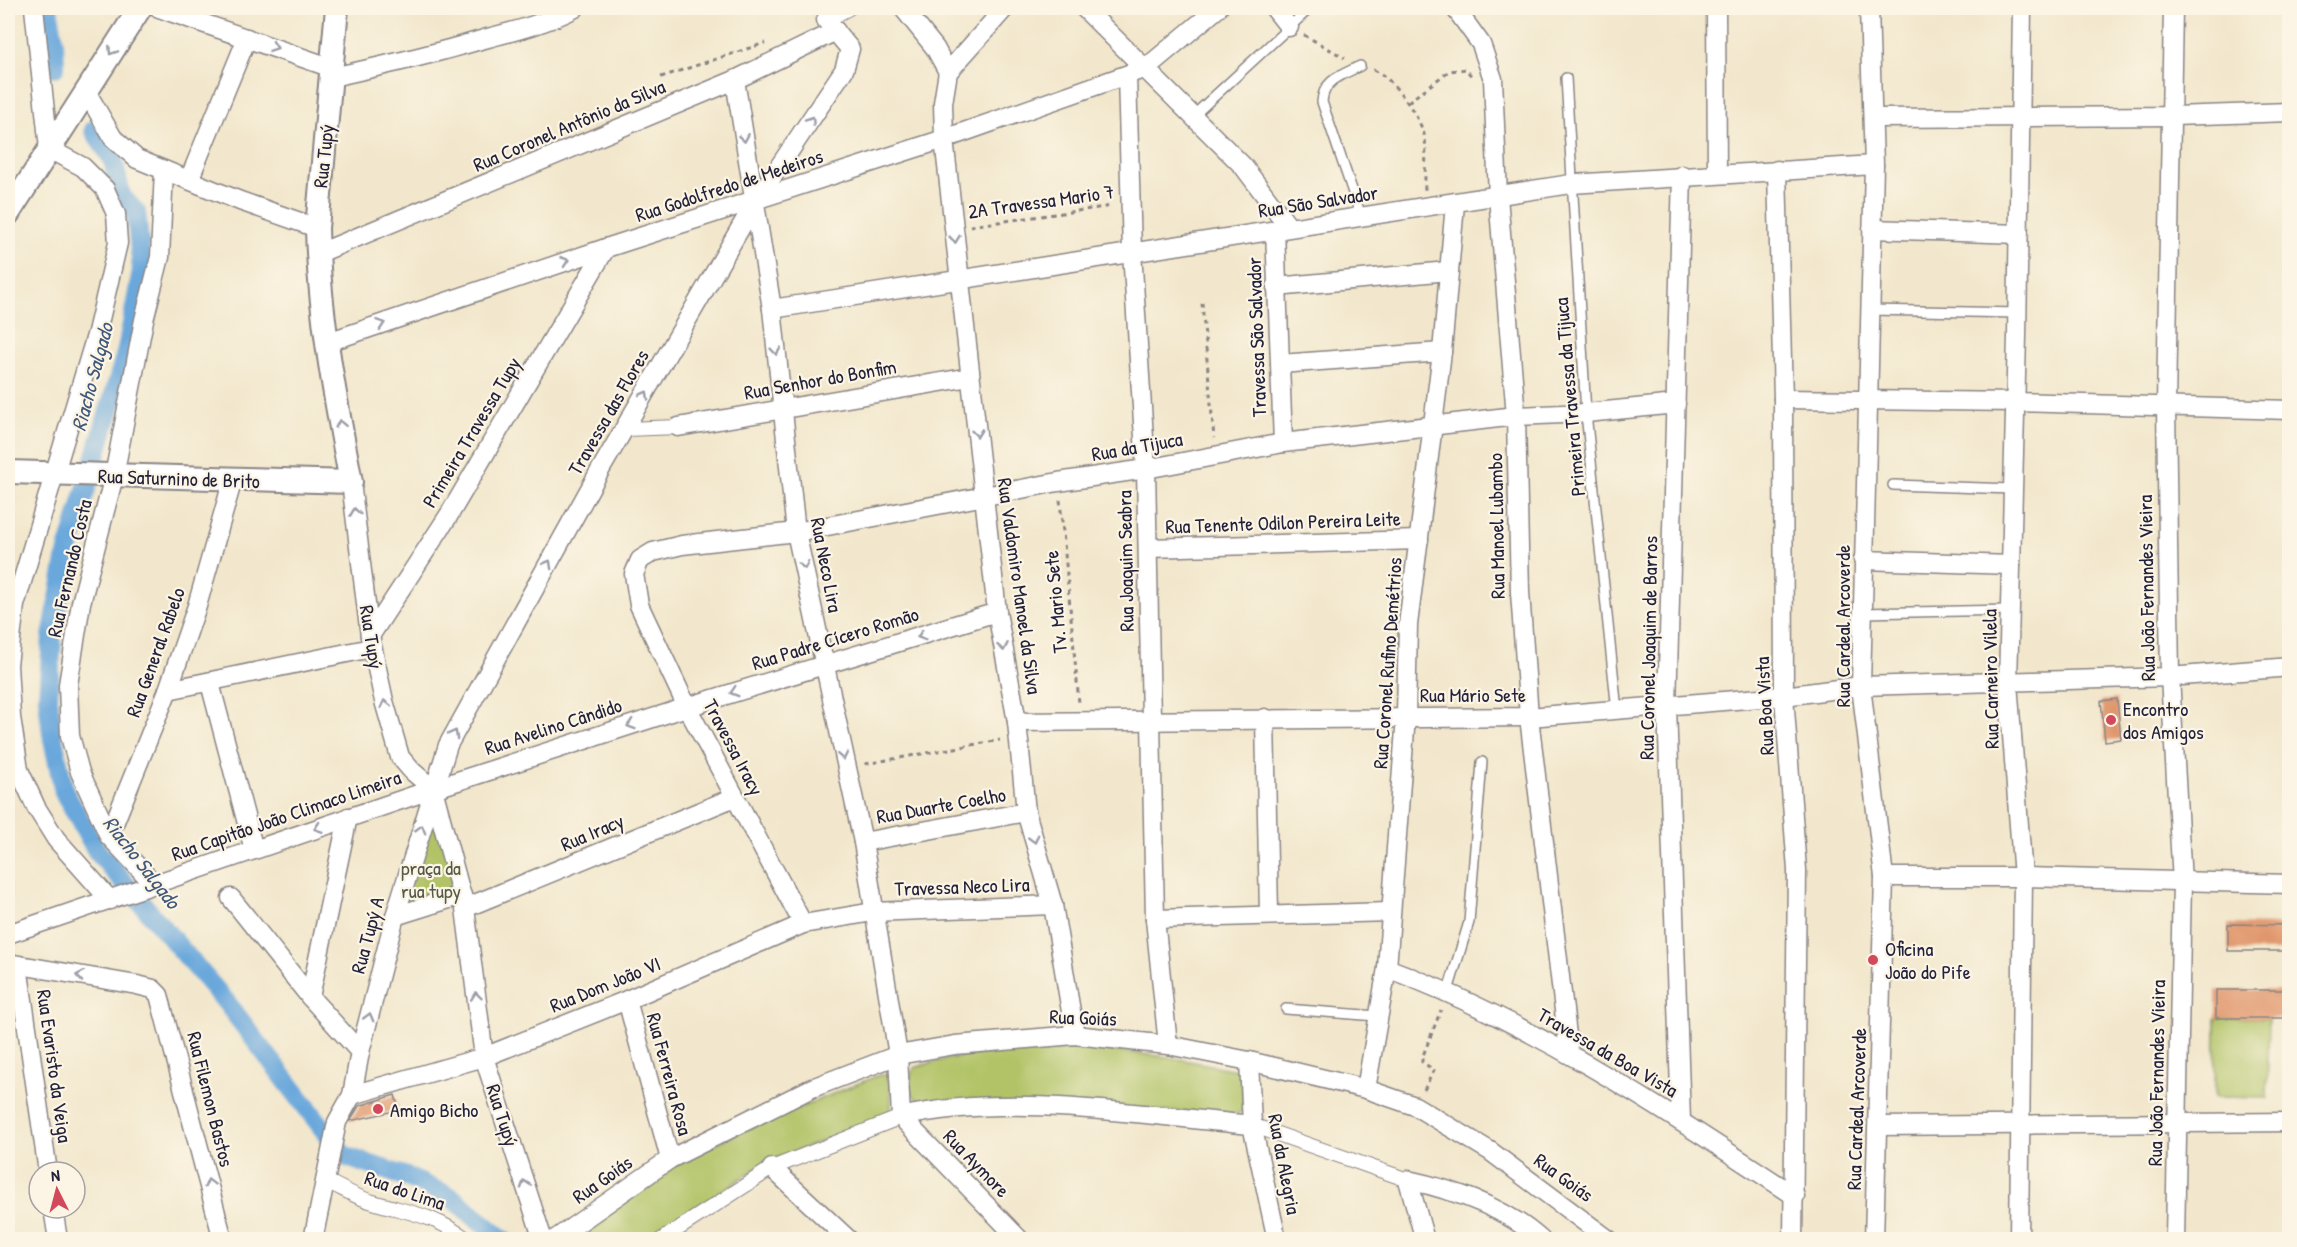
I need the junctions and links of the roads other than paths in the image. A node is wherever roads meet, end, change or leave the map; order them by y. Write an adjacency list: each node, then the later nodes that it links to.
1 (34, 8): 35 (street)
2 (140, 8): 28 (street, one-way to 28)
3 (159, 8): 20 (street)
4 (337, 8): 23 (street, Rua Tupý)
5 (576, 8): 23 (street)
6 (849, 8): 18 (street)
7 (903, 8): 24 (street)
8 (1005, 8): 24 (street)
9 (1084, 8): 22 (street)
10 (1218, 8): 22 (street, Rua Godolfredo de Medeiros)
11 (1274, 8): 19 (street)
12 (1310, 8): 19 (lane)
13 (1455, 8): 43 (street, Rua Manoel Lubambo)
14 (1716, 8): 39 (street)
15 (1869, 8): 32 (street, Rua Cardeal Arcoverde)
16 (2022, 8): 33 (street, Rua Carneiro Vilela)
17 (2173, 8): 31 (street, Rua João Fernandes Vieira)
18 (831, 26): 27 (street, Rua Coronel Antônio da Silva); 44 (street, Travessa das Flores, one-way to 18)
19 (1289, 27): 30 (lane)
20 (247, 38): 23 (street, one-way to 23); 41 (street)
21 (1360, 66): 47 (lane)
22 (1146, 68): 25 (street, Rua Godolfredo de Medeiros); 30 (street)
23 (332, 72): 48 (street, Rua Tupý)
24 (948, 72): 34 (street, Rua Valdomiro Manoel da Silva)
25 (1127, 75): 34 (street, Rua Godolfredo de Medeiros); 53 (street, Rua Joaquim Seabra)
26 (1566, 78): 42 (lane, Primeira Travessa da Tijuca)
27 (735, 80): 44 (street, Rua Neco Lira, one-way to 44); 54 (street, Rua Coronel Antônio da Silva)
28 (85, 93): 35 (street); 37 (street)
29 (2289, 112): 31 (street)
30 (1193, 116): 49 (street)
31 (2173, 116): 33 (street); 69 (street, Rua João Fernandes Vieira)
32 (1874, 118): 33 (street); 36 (street, Rua Cardeal Arcoverde)
33 (2021, 118): 51 (street, Rua Carneiro Vilela)
34 (944, 139): 44 (street, Rua Godolfredo de Medeiros); 56 (street, Rua Valdomiro Manoel da Silva, one-way to 56)
35 (49, 149): 46 (street); 80 (street)
36 (1874, 165): 38 (street, Rua São Salvador); 50 (street, Rua Cardeal Arcoverde)
37 (164, 170): 41 (street); 81 (street, Rua Fernando Costa)
38 (1777, 170): 39 (street, Rua São Salvador); 65 (street, Rua Boa Vista)
39 (1717, 172): 40 (street, Rua São Salvador)
40 (1682, 175): 42 (street, Rua São Salvador); 68 (street, Rua Coronel Joaquim de Barros)
41 (189, 180): 48 (street)
42 (1570, 184): 43 (street, Rua São Salvador); 72 (lane, Primeira Travessa da Tijuca)
43 (1498, 196): 45 (street, Rua São Salvador); 73 (street, Rua Manoel Lubambo)
44 (756, 201): 52 (street, Rua Godolfredo de Medeiros); 58 (street, Rua Neco Lira); 76 (street, Travessa das Flores, one-way to 44)
45 (1455, 204): 47 (street, Rua São Salvador); 55 (street, Rua Coronel Rufino Demétrios)
46 (8, 214)
47 (1361, 216): 49 (street, Rua São Salvador)
48 (317, 228): 54 (street, Rua Tupý)
49 (1282, 228): 53 (street, Rua São Salvador); 57 (street, Travessa São Salvador)
50 (1872, 229): 51 (street); 59 (street, Rua Cardeal Arcoverde)
51 (2019, 234): 60 (street, Rua Carneiro Vilela)
52 (606, 248): 61 (street, Rua Godolfredo de Medeiros, one-way to 52); 96 (street, Primeira Travessa Tupy)
53 (1132, 252): 56 (street, Rua São Salvador); 78 (street, Rua Joaquim Seabra)
54 (317, 254): 61 (street, Rua Tupý)
55 (1448, 271): 57 (street); 62 (street, Rua Coronel Rufino Demétrios)
56 (960, 279): 58 (street, Rua São Salvador); 64 (street, Rua Valdomiro Manoel da Silva)
57 (1276, 287): 63 (street, Travessa São Salvador)
58 (772, 309): 70 (street, Rua Neco Lira, one-way to 70)
59 (1870, 310): 60 (lane); 66 (street, Rua Cardeal Arcoverde)
60 (2018, 313): 67 (street, Rua Carneiro Vilela)
61 (325, 343): 83 (street, Rua Tupý, one-way to 61)
62 (1442, 352): 63 (street); 74 (street, Rua Coronel Rufino Demétrios)
63 (1280, 364): 77 (street, Travessa São Salvador)
64 (970, 377): 70 (street, Rua Senhor do Bonfim); 86 (street, Rua Valdomiro Manoel da Silva, one-way to 86)
65 (1783, 399): 66 (street); 104 (street, Rua Boa Vista)
66 (1867, 399): 67 (street); 90 (street, Rua Cardeal Arcoverde)
67 (2015, 402): 69 (street); 85 (street, Rua Carneiro Vilela)
68 (1676, 404): 72 (street, Rua da Tijuca); 105 (street, Rua Coronel Joaquim de Barros)
69 (2166, 406): 71 (street); 99 (street, Rua João Fernandes Vieira)
70 (782, 408): 75 (street, Rua Senhor do Bonfim); 87 (street, Rua Neco Lira)
71 (2289, 410)
72 (1586, 413): 73 (street, Rua da Tijuca); 107 (lane, Primeira Travessa da Tijuca)
73 (1516, 416): 74 (street, Rua da Tijuca); 109 (street, Rua Manoel Lubambo)
74 (1433, 426): 77 (street, Rua da Tijuca); 88 (street, Rua Coronel Rufino Demétrios)
75 (678, 427): 76 (street)
76 (626, 429): 115 (street, Travessa das Flores, one-way to 76)
77 (1283, 443): 78 (street, Rua da Tijuca)
78 (1146, 469): 86 (street, Rua da Tijuca); 89 (street, Rua Joaquim Seabra)
79 (8, 472): 80 (street, Rua Saturnino de Brito)
80 (56, 475): 81 (street, Rua Saturnino de Brito); 114 (street)
81 (113, 476): 82 (street, Rua Saturnino de Brito); 119 (street, Rua Fernando Costa)
82 (234, 480): 83 (street, Rua Saturnino de Brito); 103 (street, Rua General Rabelo)
83 (351, 482): 96 (street, Rua Tupý, one-way to 83)
84 (1893, 485): 85 (lane)
85 (2013, 489): 91 (street, Rua Carneiro Vilela)
86 (984, 497): 87 (street, Rua da Tijuca); 94 (street, Rua Valdomiro Manoel da Silva)
87 (796, 532): 92 (street, Rua da Tijuca); 97 (street, Rua Neco Lira, one-way to 97)
88 (1419, 540): 89 (street, Rua Tenente Odilon Pereira Leite); 108 (street, Rua Coronel Rufino Demétrios)
89 (1148, 548): 111 (street, Rua Joaquim Seabra)
90 (1863, 560): 91 (street); 95 (street, Rua Cardeal Arcoverde)
91 (2011, 565): 93 (street, Rua Carneiro Vilela)
92 (634, 588): 106 (street, Travessa Iracy)
93 (2010, 610): 95 (lane); 101 (street, Rua Carneiro Vilela)
94 (997, 612): 97 (street, Rua Padre Cícero Romão, one-way to 97); 112 (street, Rua Valdomiro Manoel da Silva, one-way to 112)
95 (1862, 613): 102 (street, Rua Cardeal Arcoverde)
96 (370, 642): 100 (street); 115 (street, Rua Tupý, one-way to 96)
97 (825, 665): 106 (street, Rua Padre Cícero Romão, one-way to 106); 120 (street, Rua Neco Lira, one-way to 120)
98 (2289, 667): 99 (street, Rua Mário Sete)
99 (2170, 677): 101 (street, Rua Mário Sete); 124 (street, Rua João Fernandes Vieira)
100 (210, 683): 103 (street); 121 (street)
101 (2008, 684): 102 (street, Rua Mário Sete); 123 (street, Rua Carneiro Vilela)
102 (1861, 686): 104 (street, Rua Mário Sete); 122 (street, Rua Cardeal Arcoverde)
103 (168, 690): 119 (street, Rua General Rabelo)
104 (1784, 696): 105 (street, Rua Mário Sete); 166 (street, Rua Boa Vista)
105 (1666, 706): 107 (street, Rua Mário Sete); 155 (street, Rua Coronel Joaquim de Barros)
106 (687, 707): 115 (street, Rua Avelino Cândido, one-way to 115); 116 (street, Travessa Iracy)
107 (1617, 711): 109 (street, Rua Mário Sete)
108 (1406, 716): 109 (street, Rua Mário Sete); 110 (street, Rua Mário Sete); 132 (street, Rua Coronel Rufino Demétrios)
109 (1529, 717): 148 (street, Rua Manoel Lubambo)
110 (1265, 718): 111 (street, Rua Mário Sete); 133 (street)
111 (1151, 720): 112 (street, Rua Mário Sete); 135 (street, Rua Joaquim Seabra)
112 (1018, 729): 117 (street, Rua Valdomiro Manoel da Silva)
113 (1482, 762): 140 (lane)
114 (13, 769): 128 (street)
115 (433, 789): 118 (street, Rua Capitão João Climaco Limeira); 129 (street, Rua Tupý); 134 (street, Rua Tupý A, one-way to 115)
116 (735, 797): 129 (street, Rua Iracy); 136 (street, Travessa Iracy)
117 (1026, 812): 120 (street, Rua Duarte Coelho); 130 (street, Rua Valdomiro Manoel da Silva, one-way to 130)
118 (348, 817): 121 (street, Rua Capitão João Climaco Limeira, one-way to 121); 141 (street)
119 (109, 836): 125 (street, Rua Fernando Costa)
120 (863, 842): 131 (street, Rua Neco Lira)
121 (254, 850): 125 (street, Rua Capitão João Climaco Limeira)
122 (1884, 877): 123 (street); 160 (street, Rua Cardeal Arcoverde)
123 (2023, 877): 124 (street); 158 (street, Rua Carneiro Vilela)
124 (2182, 882): 126 (street); 157 (street, Rua João Fernandes Vieira)
125 (154, 884): 128 (street, Rua Capitão João Climaco Limeira)
126 (2289, 884)
127 (231, 898): 141 (street)
128 (113, 899): 137 (street, Rua Capitão João Climaco Limeira)
129 (464, 902): 134 (street, Rua Iracy); 150 (street, Rua Tupý, one-way to 129)
130 (1053, 905): 131 (street, Travessa Neco Lira); 145 (street, Rua Valdomiro Manoel da Silva)
131 (873, 912): 136 (street, Rua Dom João VI); 149 (street, Rua Neco Lira)
132 (1390, 912): 133 (street); 139 (street, Rua Coronel Rufino Demétrios)
133 (1269, 914): 135 (street)
134 (395, 916): 147 (street, Rua Tupý A, one-way to 134)
135 (1155, 919): 146 (street, Rua Joaquim Seabra)
136 (803, 924): 142 (street, Rua Dom João VI)
137 (8, 934)
138 (13, 965): 162 (street, Rua Evaristo da Veiga); 170 (street, Rua Filemon Bastos, one-way to 138)
139 (1387, 968): 140 (street, Travessa da Boa Vista); 144 (street, Rua Coronel Rufino Demétrios)
140 (1448, 991): 148 (street, Travessa da Boa Vista)
141 (310, 997): 147 (street)
142 (627, 1000): 150 (street, Rua Dom João VI); 161 (street, Rua Ferreira Rosa)
143 (1286, 1009): 144 (lane)
144 (1377, 1016): 152 (street, Rua Coronel Rufino Demétrios)
145 (1075, 1035): 146 (street, Rua Goiás); 149 (street, Rua Goiás)
146 (1168, 1045): 151 (street, Rua Goiás)
147 (360, 1052): 153 (street, Rua Tupý A)
148 (1569, 1052): 155 (street, Travessa da Boa Vista)
149 (898, 1055): 154 (street, Rua Neco Lira); 161 (street, Rua Goiás)
150 (484, 1057): 153 (street, Rua Dom João VI); 173 (street, Rua Tupý, one-way to 150)
151 (1250, 1061): 152 (street, Rua Goiás); 159 (street, Rua da Alegria)
152 (1366, 1089): 181 (street, Rua Goiás)
153 (352, 1095): 165 (street, Rua Tupý A)
154 (901, 1117): 159 (street); 163 (street); 177 (street, Rua Aymore)
155 (1681, 1121): 166 (street, Travessa da Boa Vista)
156 (2289, 1122): 157 (street)
157 (2178, 1123): 158 (street); 185 (street, Rua João Fernandes Vieira)
158 (2021, 1124): 160 (street); 184 (street, Rua Carneiro Vilela)
159 (1252, 1125): 164 (street); 178 (street, Rua da Alegria)
160 (1879, 1126): 183 (street, Rua Cardeal Arcoverde)
161 (670, 1159): 174 (street, Rua Goiás)
162 (46, 1160)
163 (772, 1168): 168 (street); 175 (street)
164 (1408, 1180): 179 (street); 180 (street)
165 (326, 1181): 171 (street, Rua Tupý A); 172 (street, Rua do Lima)
166 (1795, 1196): 182 (street, Rua Boa Vista)
167 (55, 1220): 169 (street)
168 (829, 1234): 176 (street)
169 (58, 1239)
170 (223, 1239)
171 (313, 1239)
172 (468, 1239)
173 (543, 1239)
174 (554, 1239)
175 (661, 1239)
176 (849, 1239)
177 (1020, 1239)
178 (1277, 1239)
179 (1425, 1239)
180 (1540, 1239)
181 (1609, 1239)
182 (1793, 1239)
183 (1874, 1239)
184 (2019, 1239)
185 (2175, 1239)

